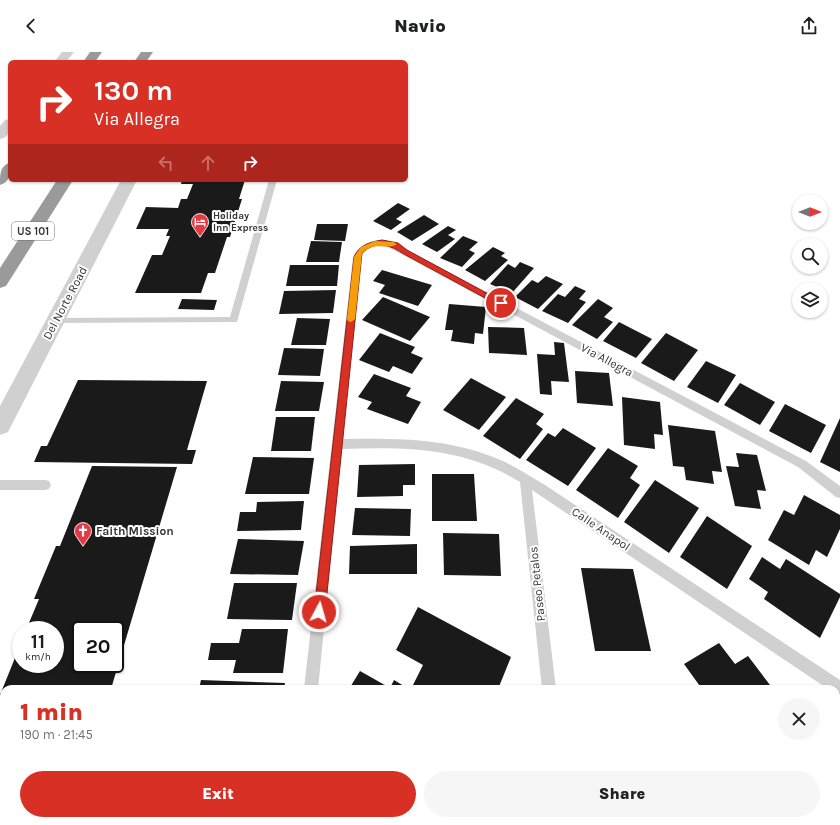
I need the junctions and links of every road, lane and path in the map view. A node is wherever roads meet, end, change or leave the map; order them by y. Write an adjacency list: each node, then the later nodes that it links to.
1 (68, 52): 2 (street)
2 (62, 60)
3 (8, 169): 4 (highway)
4 (0, 180)
5 (64, 182): 8 (highway, US 101)
6 (128, 182): 9 (street, Del Norte Road)
7 (272, 182): 9 (lane)
8 (0, 282)
9 (55, 321): 10 (street, Del Norte Road)
10 (0, 426)
11 (337, 444): 12 (lane, Calle Anapol); 15 (lane, Via Allegra); 16 (lane)
12 (525, 479): 17 (lane, Paseo Petalos); 18 (lane, Calle Anapol)
13 (0, 485): 14 (lane)
14 (45, 485)
15 (840, 493)
16 (311, 685)
17 (548, 685)
18 (832, 685)

